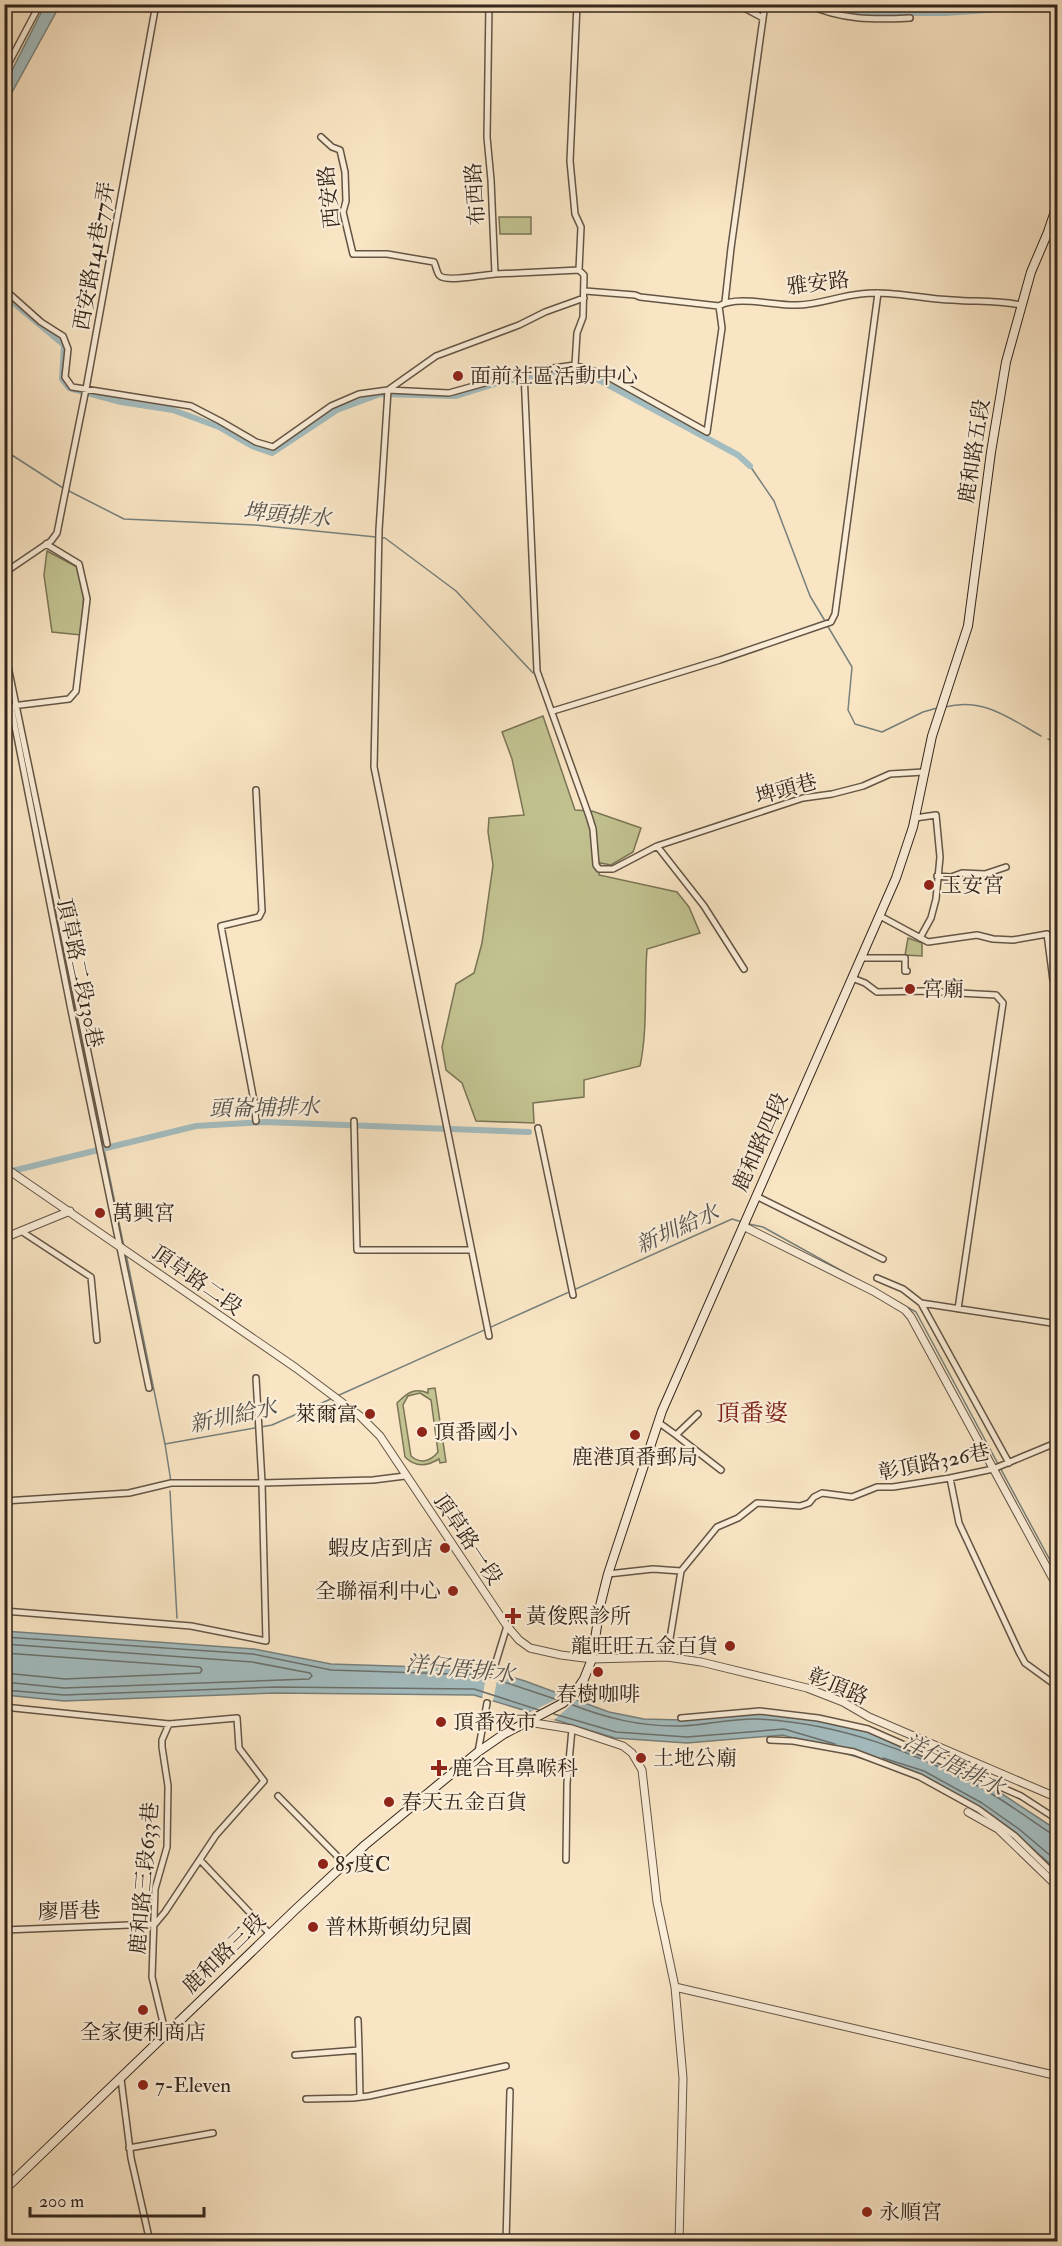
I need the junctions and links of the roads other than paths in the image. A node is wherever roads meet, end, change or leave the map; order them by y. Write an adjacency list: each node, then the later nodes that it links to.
1 (40, 4): 10 (street)
2 (156, 4): 22 (street, 西安路141巷77弄)
3 (489, 4): 14 (street, 布西路)
4 (577, 4): 13 (street)
5 (737, 4): 8 (street)
6 (765, 4): 8 (street)
7 (807, 4): 9 (street)
8 (763, 18): 18 (street)
9 (910, 18)
10 (4, 72)
11 (321, 137): 14 (street, 西安路)
12 (1058, 202): 19 (main road, 鹿和路五段)
13 (579, 270): 14 (street); 17 (street)
14 (495, 274)
15 (6, 293): 22 (street)
16 (878, 293): 18 (street, 雅安路); 19 (street, 雅安路); 29 (street)
17 (584, 295): 18 (street, 雅安路); 20 (street); 23 (street, 雅安路)
18 (722, 304): 20 (street)
19 (1021, 305): 28 (main road, 鹿和路五段)
20 (575, 365): 21 (street)
21 (525, 372): 23 (street); 29 (street)
22 (86, 389): 23 (street); 24 (street, 西安路141巷77弄)
23 (388, 390): 54 (street)
24 (46, 544): 25 (street); 27 (street)
25 (4, 573)
26 (4, 647): 27 (street)
27 (12, 706): 46 (street); 53 (street, 頂草路二段130巷)
28 (942, 706): 30 (main road, 鹿和路四段)
29 (553, 711): 33 (street, 埤頭巷)
30 (924, 772): 32 (main road, 鹿和路四段); 33 (street, 埤頭巷)
31 (256, 790): 43 (street)
32 (915, 818): 35 (street); 36 (main road, 鹿和路四段)
33 (657, 846): 39 (street)
34 (1006, 867): 35 (street)
35 (937, 876): 37 (street)
36 (880, 916): 37 (street); 38 (main road, 鹿和路四段)
37 (920, 938): 42 (street)
38 (860, 958): 40 (street); 41 (main road, 鹿和路四段)
39 (744, 969)
40 (907, 971)
41 (852, 978): 48 (main road, 鹿和路四段); 59 (street)
42 (1053, 980)
43 (256, 1121)
44 (354, 1122): 54 (street)
45 (538, 1128): 57 (street)
46 (107, 1144)
47 (4, 1167): 49 (street, 頂草路二段)
48 (756, 1196): 50 (main road, 鹿和路四段); 55 (street)
49 (70, 1212): 51 (street); 53 (street, 頂草路二段)
50 (743, 1226): 67 (main road, 鹿和路四段); 71 (street)
51 (21, 1231): 52 (street); 62 (street)
52 (4, 1238)
53 (120, 1246): 64 (street, 頂草路二段130巷); 65 (street, 頂草路二段)
54 (471, 1250): 61 (street)
55 (883, 1260)
56 (877, 1278): 58 (street)
57 (573, 1296)
58 (921, 1304): 59 (street); 70 (street)
59 (958, 1309): 60 (street)
60 (1058, 1324)
61 (489, 1336)
62 (97, 1340)
63 (256, 1378): 75 (street)
64 (149, 1388)
65 (340, 1400): 73 (street, 頂草路一段)
66 (698, 1414): 68 (street)
67 (658, 1422): 68 (street); 78 (main road, 鹿和路四段)
68 (676, 1435): 72 (street)
69 (1058, 1442): 70 (street, 彰頂路326巷)
70 (1006, 1464): 71 (street, 彰頂路326巷)
71 (994, 1468): 74 (street, 彰頂路326巷); 79 (street)
72 (721, 1470)
73 (405, 1476): 75 (street); 81 (street, 頂草路一段)
74 (950, 1478): 77 (street, 彰頂路326巷); 85 (street)
75 (262, 1483): 76 (street); 80 (street)
76 (4, 1501)
77 (681, 1571): 78 (street); 82 (street)
78 (608, 1574): 83 (main road, 鹿和路四段)
79 (1058, 1588)
80 (4, 1611)
81 (507, 1626): 83 (street, 頂草路一段); 84 (street)
82 (667, 1657): 83 (street, 彰頂路); 96 (street, 彰頂路)
83 (592, 1659): 86 (main road, 鹿和路四段)
84 (495, 1665)
85 (1058, 1687)
86 (576, 1691): 90 (main road, 鹿和路三段)
87 (487, 1703): 94 (street)
88 (4, 1707): 91 (street)
89 (681, 1718): 98 (street)
90 (528, 1722): 92 (street); 94 (main road, 鹿和路三段)
91 (169, 1724): 99 (street); 104 (street, 鹿和路三段633巷)
92 (572, 1729): 100 (street); 107 (street)
93 (770, 1740): 102 (street)
94 (478, 1752): 101 (main road, 鹿和路三段)
95 (278, 1796): 101 (street)
96 (1058, 1798)
97 (968, 1812): 103 (street)
98 (1058, 1820)
99 (200, 1860): 104 (street); 106 (street)
100 (566, 1860)
101 (344, 1863): 106 (main road, 鹿和路三段)
102 (1058, 1878)
103 (1058, 1887)
104 (155, 1924): 105 (street, 廖厝巷); 109 (street, 鹿和路三段633巷)
105 (4, 1930)
106 (270, 1934): 109 (main road, 鹿和路三段)
107 (675, 1987): 113 (street); 123 (street)
108 (358, 2020): 110 (street)
109 (166, 2035): 114 (main road, 鹿和路三段)
110 (359, 2050): 111 (street); 116 (street)
111 (295, 2055)
112 (506, 2066): 116 (street)
113 (1058, 2076)
114 (121, 2079): 119 (street); 120 (main road, 鹿和路三段)
115 (510, 2091): 122 (street)
116 (360, 2097): 117 (street)
117 (306, 2099)
118 (213, 2133): 119 (street)
119 (129, 2148): 121 (street)
120 (4, 2190)
121 (150, 2241)
122 (506, 2241)
123 (679, 2241)

